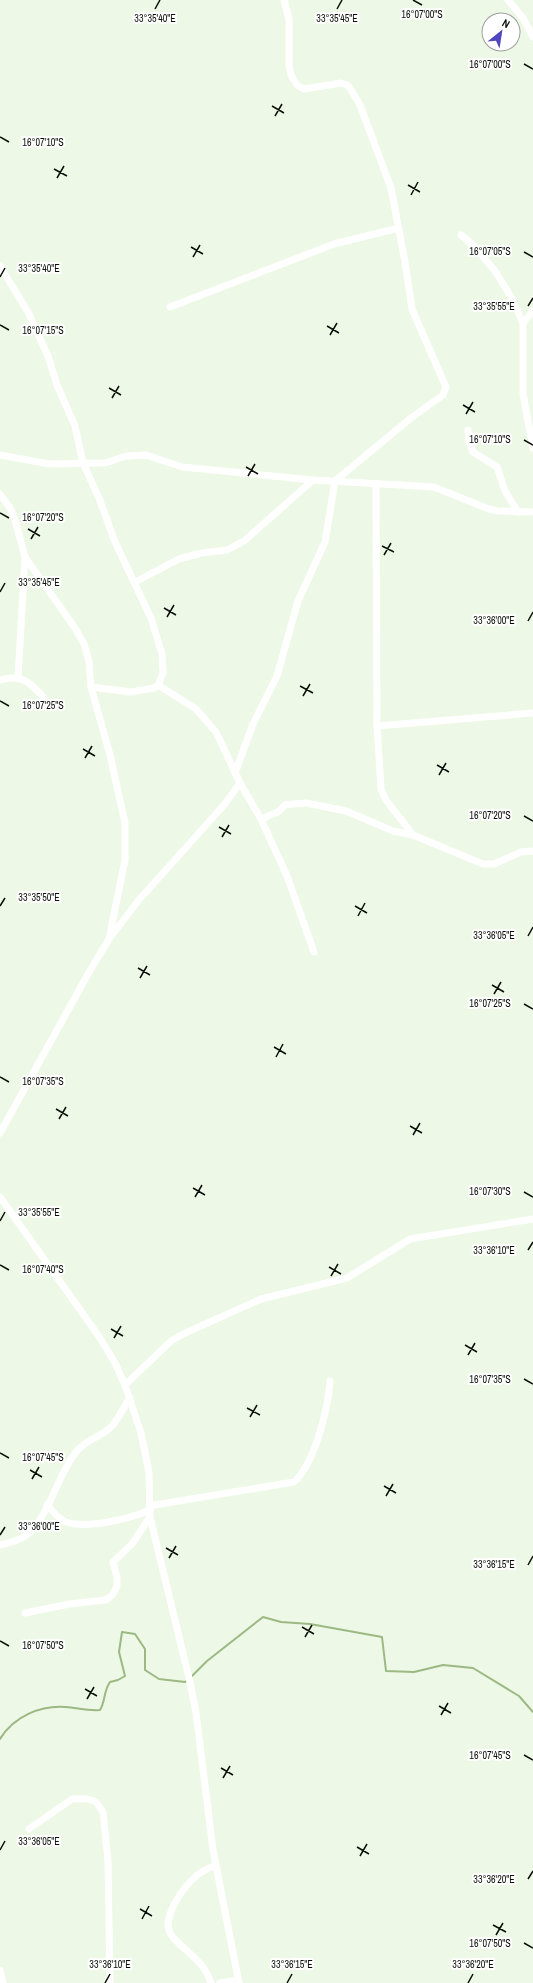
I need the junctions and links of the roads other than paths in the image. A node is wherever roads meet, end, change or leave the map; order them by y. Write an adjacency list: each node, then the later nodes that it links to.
1 (284, 0): 4 (street)
2 (508, 0): 3 (street)
3 (533, 37)
4 (399, 228): 7 (street); 15 (street)
5 (461, 235): 9 (street)
6 (0, 266): 13 (street)
7 (170, 307)
8 (533, 311): 9 (street)
9 (523, 323): 11 (street)
10 (468, 430): 18 (street)
11 (533, 448)
12 (0, 455): 13 (street)
13 (83, 463): 14 (street); 21 (street)
14 (313, 480): 15 (street); 21 (street)
15 (335, 481): 16 (street); 29 (street)
16 (376, 484): 18 (street); 28 (street)
17 (0, 494): 20 (street)
18 (518, 512): 19 (street)
19 (533, 512)
20 (25, 557): 22 (street); 25 (street)
21 (135, 582): 24 (street)
22 (18, 677): 23 (street); 26 (street)
23 (0, 680)
24 (158, 685): 25 (street); 29 (street)
25 (91, 687): 34 (street)
26 (44, 698)
27 (533, 713): 28 (street)
28 (377, 726): 32 (street)
29 (235, 773): 30 (street)
30 (240, 783): 31 (street); 34 (street)
31 (261, 819): 32 (street); 35 (street)
32 (413, 835): 33 (street)
33 (533, 851)
34 (109, 939): 36 (street)
35 (314, 952)
36 (0, 1133)
37 (0, 1197): 40 (street)
38 (533, 1219): 40 (street)
39 (330, 1381): 43 (street)
40 (125, 1385): 41 (street)
41 (130, 1398): 42 (street); 43 (street)
42 (47, 1505): 43 (street); 44 (street)
43 (150, 1511): 45 (street); 47 (street)
44 (0, 1544)
45 (25, 1613)
46 (29, 1830): 51 (street)
47 (216, 1865): 49 (street); 52 (street)
48 (0, 1970): 50 (street)
49 (239, 1981): 53 (street)
50 (3, 1983)
51 (110, 1983)
52 (211, 1983)
53 (220, 1983)

